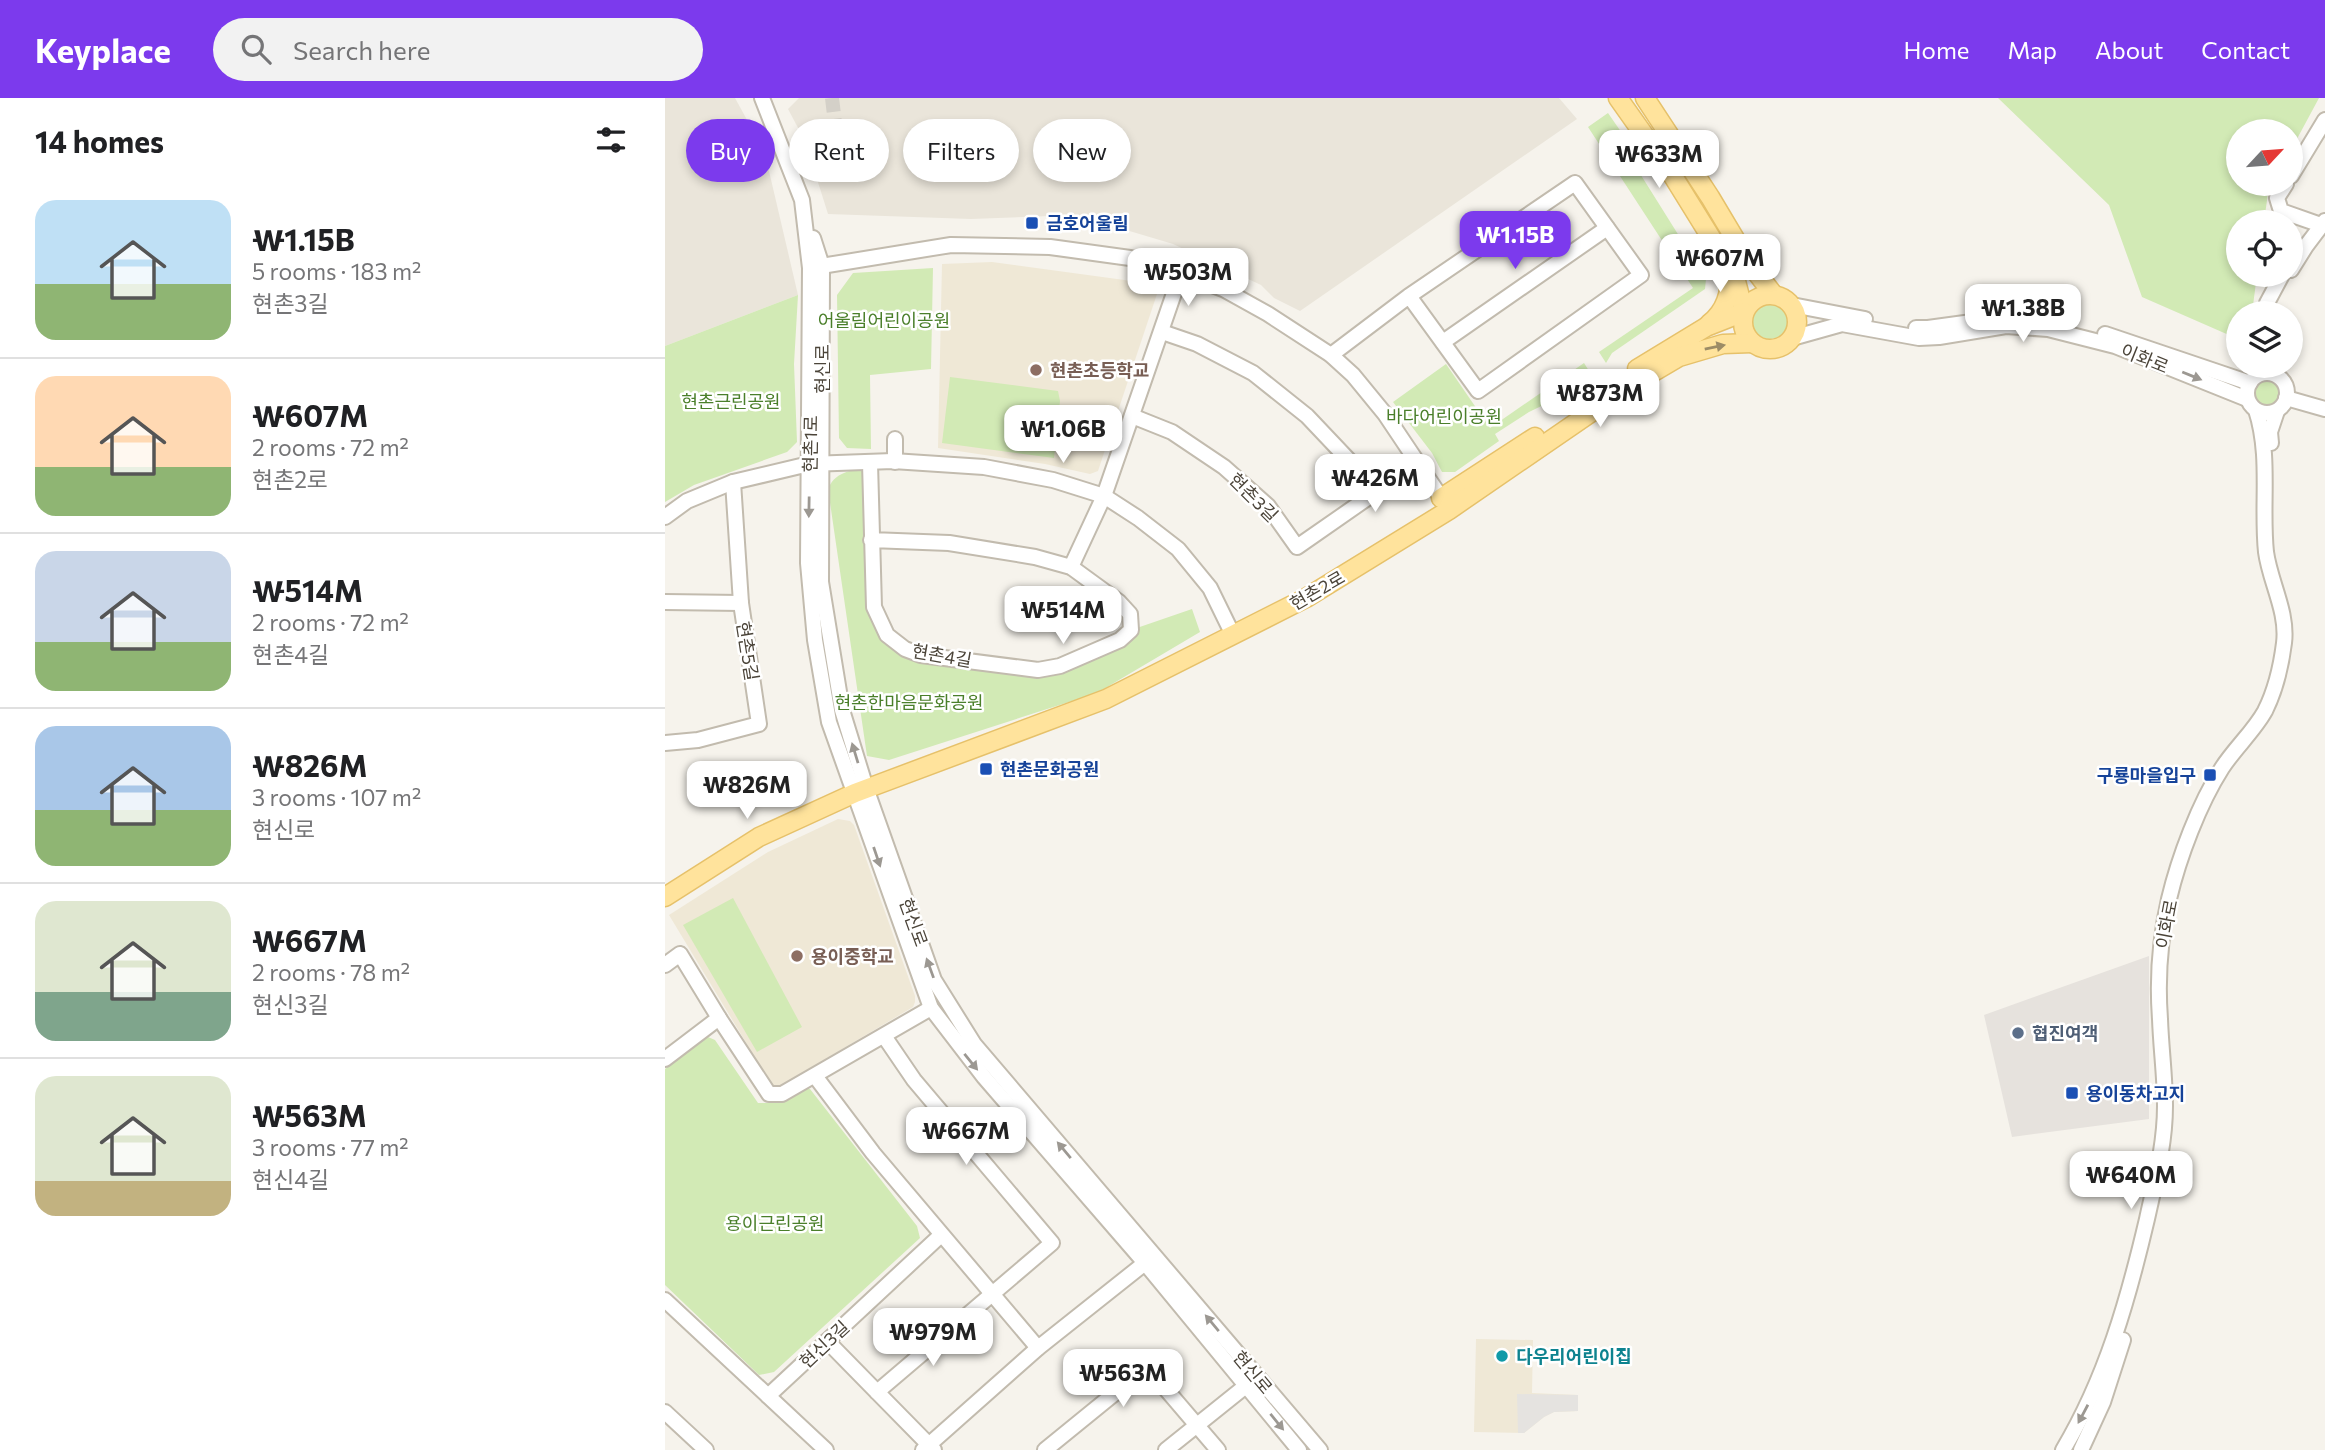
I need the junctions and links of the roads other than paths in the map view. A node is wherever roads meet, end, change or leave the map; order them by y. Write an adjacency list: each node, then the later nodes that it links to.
1 (762, 98): 12 (street, 현신로)
2 (1618, 98): 11 (main road)
3 (1644, 98): 14 (main road)
4 (2325, 120): 5 (street)
5 (2303, 156)
6 (2278, 196): 7 (street)
7 (2321, 220): 9 (street); 10 (street)
8 (1607, 228): 15 (street); 21 (street); 21 (street)
9 (2303, 243)
10 (2303, 250)
11 (1728, 265): 17 (main road); 18 (main road)
12 (816, 267): 13 (street); 35 (street, 현신로)
13 (1181, 273): 19 (street); 23 (street)
14 (1773, 294): 16 (main road); 17 (main road)
15 (1409, 296): 21 (street); 23 (street)
16 (1792, 304): 20 (main road); 24 (street, 이화로)
17 (1744, 312): 18 (main road, 현촌2로); 22 (main road)
18 (1706, 327): 38 (main road, 현촌2로)
19 (1162, 332): 31 (street); 31 (street, 현촌3길)
20 (1792, 338): 22 (main road); 28 (street, 이화로, one-way to 28)
21 (1443, 342)
22 (1752, 343): 38 (main road, 현촌2로, one-way to 22)
23 (1331, 355): 38 (street)
24 (2226, 366)
25 (2256, 378): 28 (street)
26 (2280, 378): 27 (street)
27 (2286, 398): 29 (street); 30 (street)
28 (2252, 404): 30 (street); 73 (street, 이화로, one-way to 73)
29 (2325, 409)
30 (2277, 411): 74 (street, 이화로)
31 (1132, 415): 37 (street)
32 (895, 439): 33 (street)
33 (895, 461): 34 (street); 37 (street)
34 (870, 463): 35 (street); 40 (street, 현촌4길)
35 (815, 464): 36 (street); 46 (street, 현촌1로)
36 (733, 482): 39 (street); 43 (street, 현촌5길)
37 (1104, 496): 41 (street); 44 (street)
38 (1445, 504): 44 (main road, 현촌2로)
39 (665, 517)
40 (871, 540): 41 (street, 현촌4길); 41 (street, 현촌4길)
41 (1071, 567)
42 (665, 603): 43 (street)
43 (740, 603): 45 (street, 현촌5길)
44 (1233, 635): 46 (main road, 현촌2로)
45 (665, 743)
46 (860, 790): 47 (main road); 49 (street, 현신로, one-way to 49); 72 (street, 현신로, one-way to 46)
47 (665, 897)
48 (665, 965): 50 (street)
49 (931, 1008): 51 (street); 55 (street, 현신로, one-way to 55)
50 (719, 1018): 52 (street); 53 (street)
51 (884, 1036): 53 (street); 56 (street)
52 (665, 1059)
53 (815, 1076): 54 (street)
54 (941, 1236): 56 (street); 58 (street, 현신3길)
55 (1145, 1263): 59 (street); 60 (street, 현신로)
56 (993, 1293): 59 (street); 61 (street)
57 (665, 1300): 62 (street)
58 (827, 1341): 61 (street); 62 (street, 현신3길)
59 (1038, 1348): 65 (street)
60 (1247, 1385): 64 (street); 71 (street, 현신로, one-way to 71)
61 (877, 1392): 65 (street)
62 (768, 1396): 67 (street)
63 (665, 1412): 66 (street)
64 (1196, 1424): 68 (street); 69 (street); 70 (street)
65 (928, 1448)
66 (706, 1450)
67 (826, 1450)
68 (1045, 1450)
69 (1166, 1450)
70 (1217, 1450)
71 (1299, 1450)
72 (1320, 1450)
73 (2063, 1450)
74 (2081, 1450)

